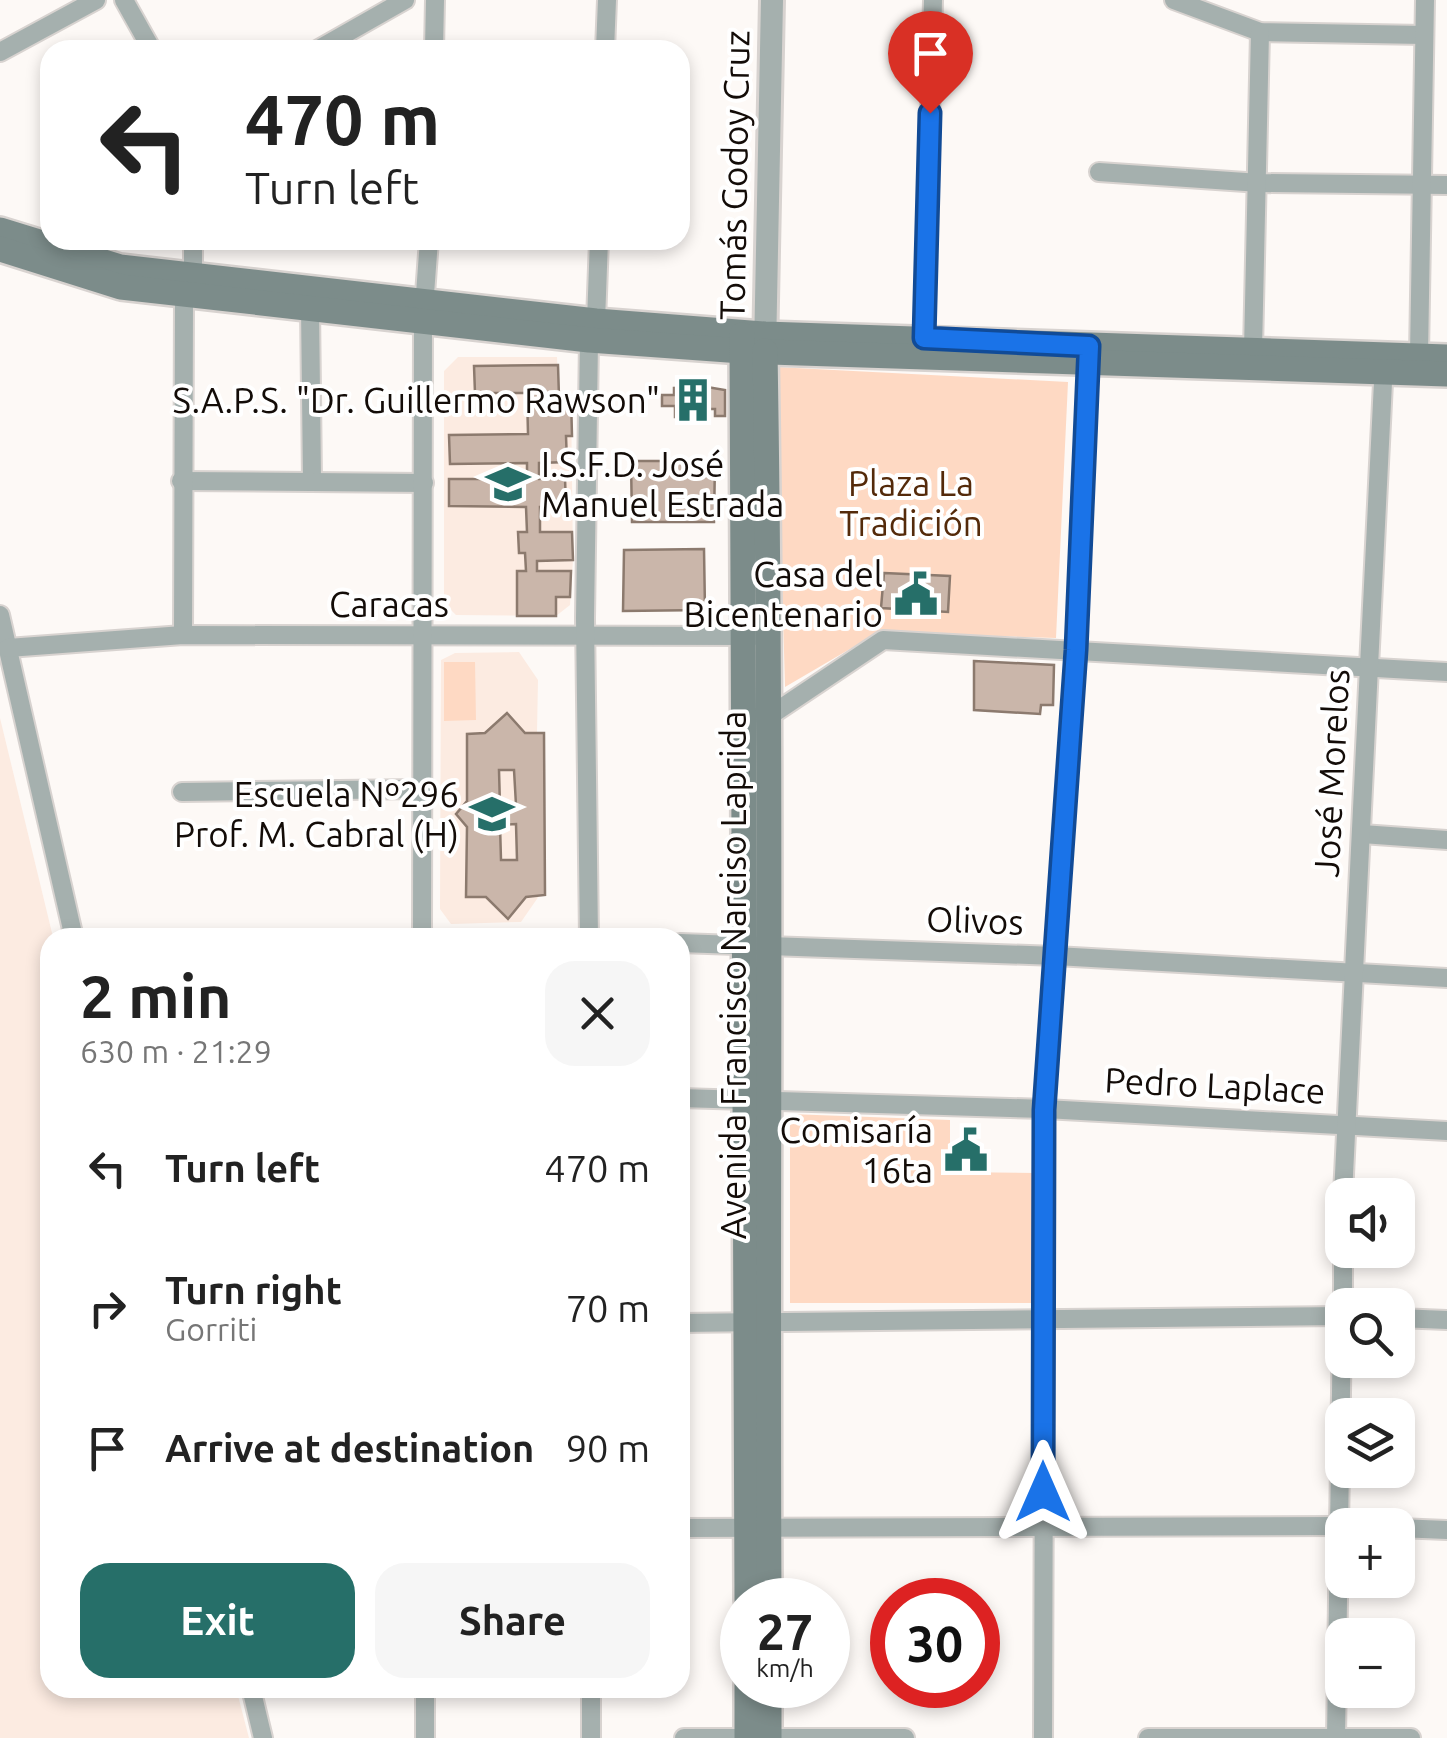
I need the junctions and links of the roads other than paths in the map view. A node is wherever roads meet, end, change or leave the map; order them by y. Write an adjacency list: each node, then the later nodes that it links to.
1 (96, 0): 16 (street)
2 (124, 0): 12 (street)
3 (405, 0): 13 (street)
4 (435, 0): 14 (street)
5 (607, 0): 15 (street)
6 (772, 0): 32 (street, Tomás Godoy Cruz)
7 (933, 0): 33 (street)
8 (1174, 0): 10 (street)
9 (1426, 0): 11 (street)
10 (1260, 32): 11 (street); 18 (street)
11 (1424, 35): 19 (street)
12 (146, 40)
13 (335, 40)
14 (434, 40)
15 (605, 40)
16 (0, 52)
17 (1099, 172): 18 (street)
18 (1260, 183): 19 (street); 34 (street)
19 (1422, 184): 20 (street); 36 (street)
20 (1447, 185)
21 (0, 230): 22 (main road)
22 (40, 242)
23 (0, 249): 28 (main road)
24 (65, 250): 28 (main road)
25 (191, 250): 28 (street)
26 (428, 250): 30 (street)
27 (598, 250): 31 (street)
28 (188, 286): 29 (main road); 30 (main road); 40 (street)
29 (310, 307): 30 (main road); 41 (street)
30 (425, 310): 31 (main road); 42 (street)
31 (593, 330): 32 (main road); 47 (street)
32 (753, 342): 33 (main road); 45 (main road, Avenida Francisco Narciso Laprida)
33 (924, 348): 35 (main road)
34 (1252, 350): 35 (main road); 38 (main road)
35 (1088, 355): 38 (main road); 49 (street)
36 (1418, 356): 37 (main road); 38 (main road)
37 (1447, 356)
38 (1384, 363): 39 (main road); 50 (street, José Morelos)
39 (1447, 374)
40 (181, 481): 41 (street); 44 (street)
41 (312, 481): 42 (street)
42 (424, 483): 46 (street)
43 (0, 614): 48 (street)
44 (183, 635): 46 (street, Caracas); 48 (street, Caracas)
45 (757, 636): 47 (street, Caracas); 52 (main road, Avenida Francisco Narciso Laprida)
46 (426, 637): 47 (street, Caracas); 53 (street)
47 (586, 638): 59 (street)
48 (8, 648): 57 (street)
49 (1076, 650): 50 (street); 52 (street); 62 (street)
50 (1368, 668): 51 (street); 55 (street, José Morelos)
51 (1447, 672)
52 (758, 715): 61 (main road, Avenida Francisco Narciso Laprida)
53 (423, 789): 54 (street); 58 (street)
54 (182, 792)
55 (1362, 834): 56 (street); 63 (street, José Morelos)
56 (1447, 840)
57 (72, 928)
58 (422, 928)
59 (589, 928)
60 (690, 943): 61 (street, Olivos)
61 (757, 944): 62 (street, Olivos); 66 (main road, Avenida Francisco Narciso Laprida)
62 (1056, 956): 63 (street, Olivos); 67 (street)
63 (1352, 971): 64 (street, Olivos); 68 (street, José Morelos)
64 (1447, 978)
65 (690, 1098): 66 (street, Pedro Laplace)
66 (758, 1100): 67 (street, Pedro Laplace); 75 (main road, Avenida Francisco Narciso Laprida)
67 (1044, 1110): 68 (street, Pedro Laplace); 71 (street)
68 (1344, 1124): 69 (street, Pedro Laplace); 70 (street, José Morelos)
69 (1447, 1132)
70 (1344, 1178)
71 (1044, 1318): 73 (street); 75 (street); 80 (street)
72 (1415, 1319): 74 (street)
73 (1325, 1320)
74 (1447, 1320)
75 (756, 1322): 76 (street); 82 (main road, Avenida Francisco Narciso Laprida)
76 (690, 1323)
77 (1341, 1378): 78 (street)
78 (1340, 1508)
79 (1325, 1526): 80 (street)
80 (1042, 1527): 82 (street); 100 (street)
81 (690, 1528): 82 (street)
82 (758, 1528): 85 (main road, Avenida Francisco Narciso Laprida); 86 (main road, Avenida Francisco Narciso Laprida)
83 (1415, 1529): 84 (street)
84 (1447, 1530)
85 (750, 1578)
86 (766, 1578)
87 (1339, 1598): 94 (street)
88 (253, 1698): 95 (street)
89 (426, 1698): 96 (street)
90 (591, 1698): 97 (street)
91 (752, 1708): 93 (main road)
92 (764, 1708): 93 (main road)
93 (758, 1737): 98 (street); 99 (street)
94 (1336, 1737): 101 (street); 102 (street)
95 (263, 1738)
96 (425, 1738)
97 (591, 1738)
98 (684, 1738)
99 (905, 1738)
100 (1042, 1738)
101 (1148, 1738)
102 (1411, 1738)

